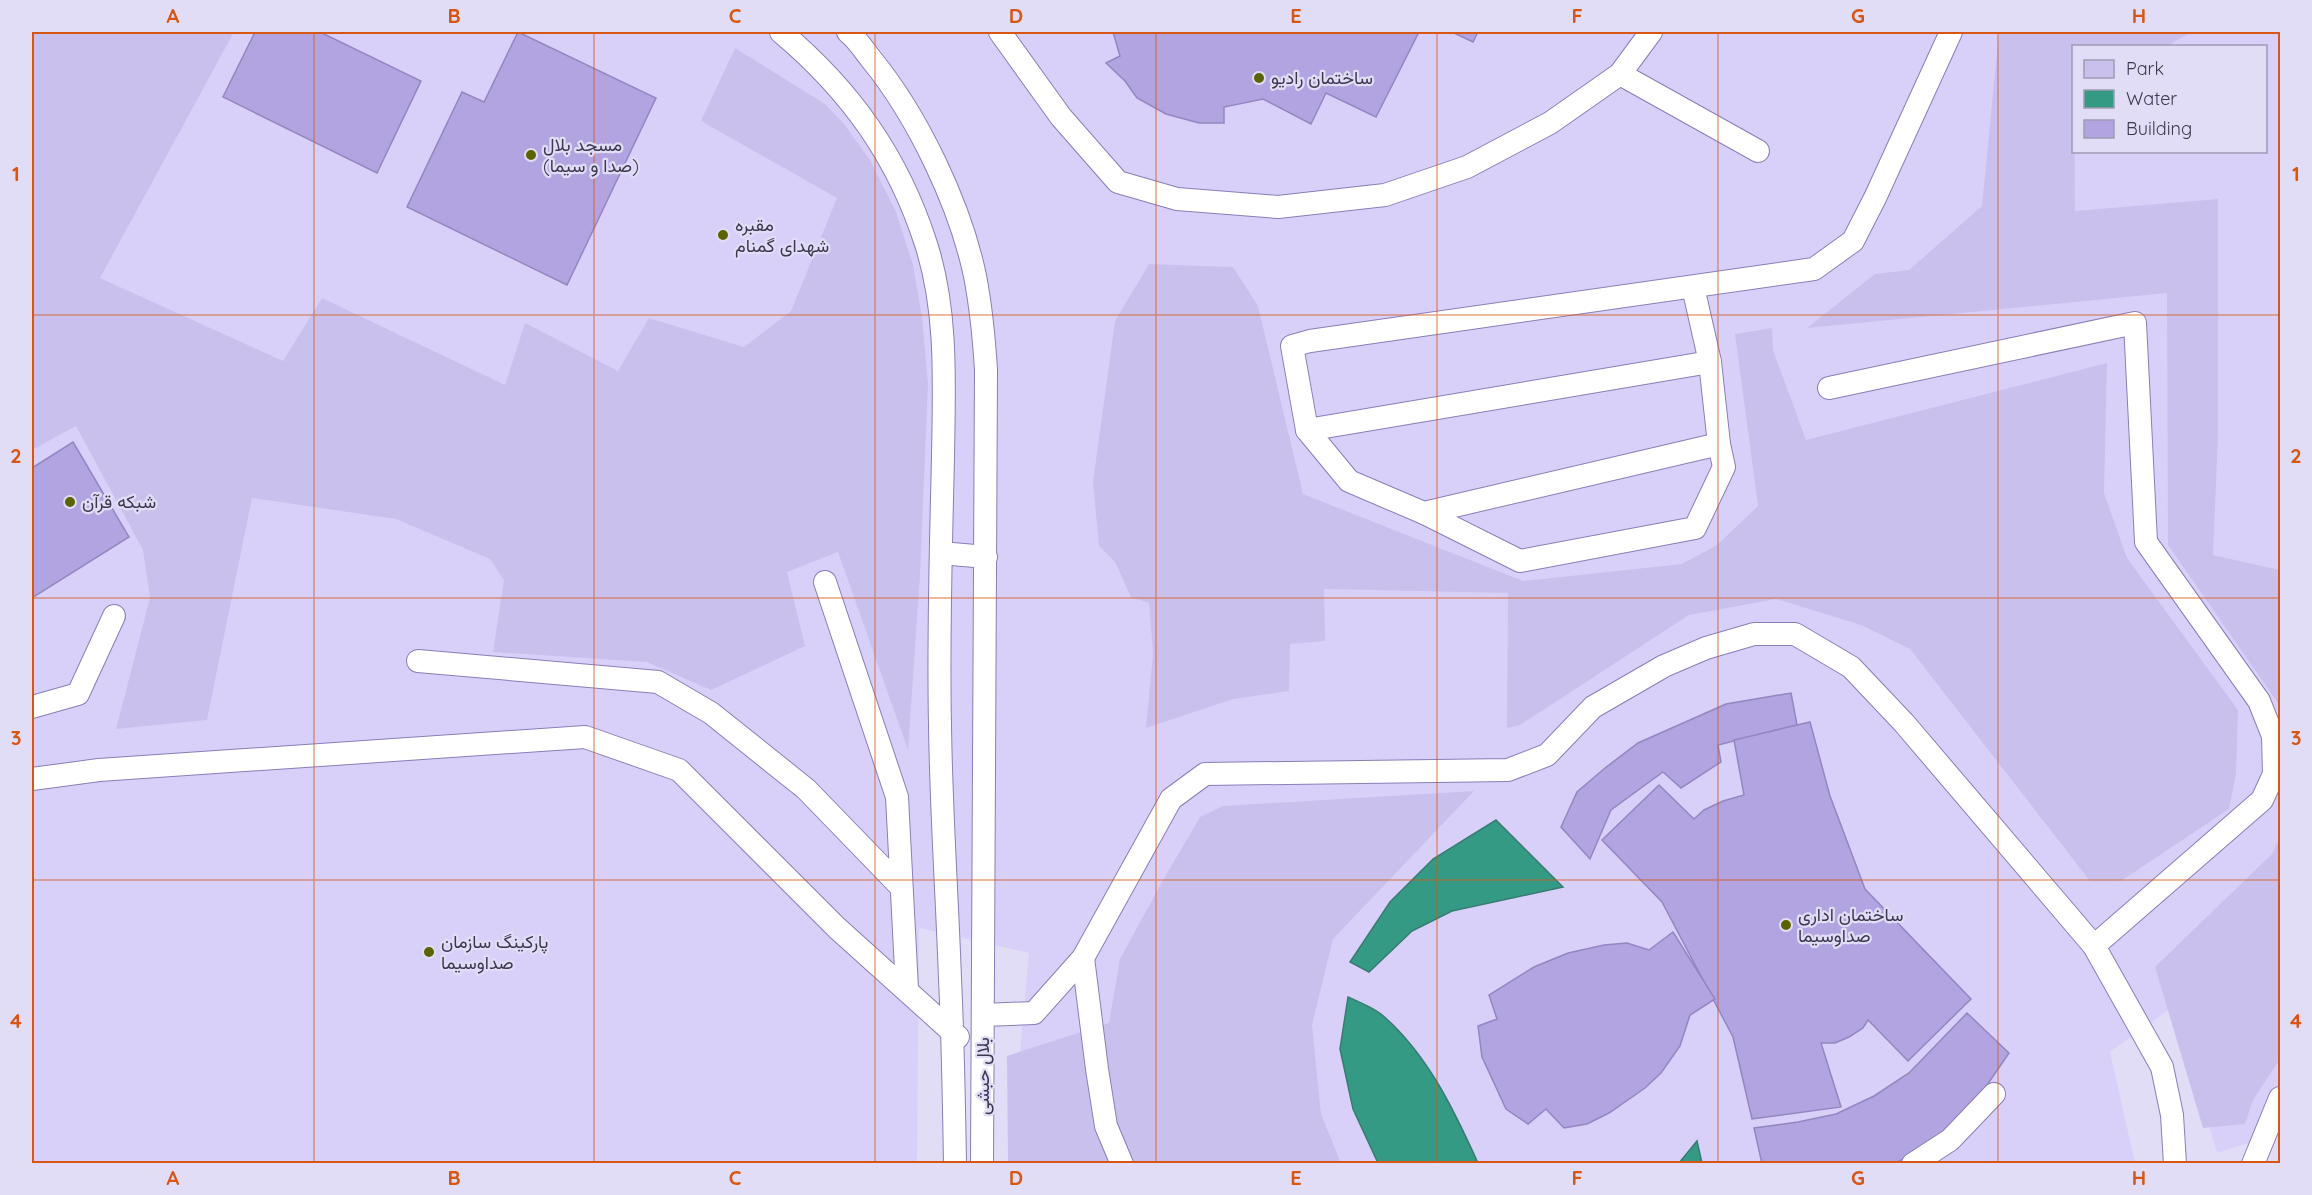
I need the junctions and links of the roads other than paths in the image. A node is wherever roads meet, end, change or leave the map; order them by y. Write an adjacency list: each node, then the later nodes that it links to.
1 (781, 32): 14 (lane)
2 (848, 32): 15 (lane, بلال حبشی)
3 (1000, 32): 6 (lane)
4 (1651, 32): 6 (lane)
5 (1952, 32): 8 (lane)
6 (1620, 74): 7 (lane)
7 (1758, 151)
8 (1693, 287): 9 (lane); 11 (lane)
9 (1710, 362): 11 (lane); 12 (lane)
10 (1829, 388): 24 (lane)
11 (1307, 430): 13 (lane)
12 (1719, 444): 13 (lane); 13 (lane)
13 (1424, 513)
14 (941, 553): 15 (lane); 21 (lane)
15 (986, 557): 22 (lane, بلال حبشی)
16 (825, 582): 23 (lane)
17 (114, 616): 19 (lane)
18 (418, 661): 23 (lane)
19 (32, 707)
20 (32, 779): 26 (lane)
21 (945, 865): 22 (lane); 28 (lane)
22 (984, 867): 27 (lane, بلال حبشی)
23 (901, 887): 26 (lane)
24 (2094, 946): 25 (lane); 36 (lane)
25 (1083, 958): 27 (lane); 34 (lane)
26 (907, 989): 28 (lane)
27 (983, 1015): 29 (lane, بلال حبشی)
28 (952, 1030): 29 (lane); 32 (lane)
29 (982, 1069): 33 (lane, بلال حبشی)
30 (1994, 1094): 35 (lane)
31 (2280, 1098): 37 (lane)
32 (955, 1164)
33 (982, 1164)
34 (1122, 1164)
35 (1913, 1164)
36 (2175, 1164)
37 (2253, 1164)

